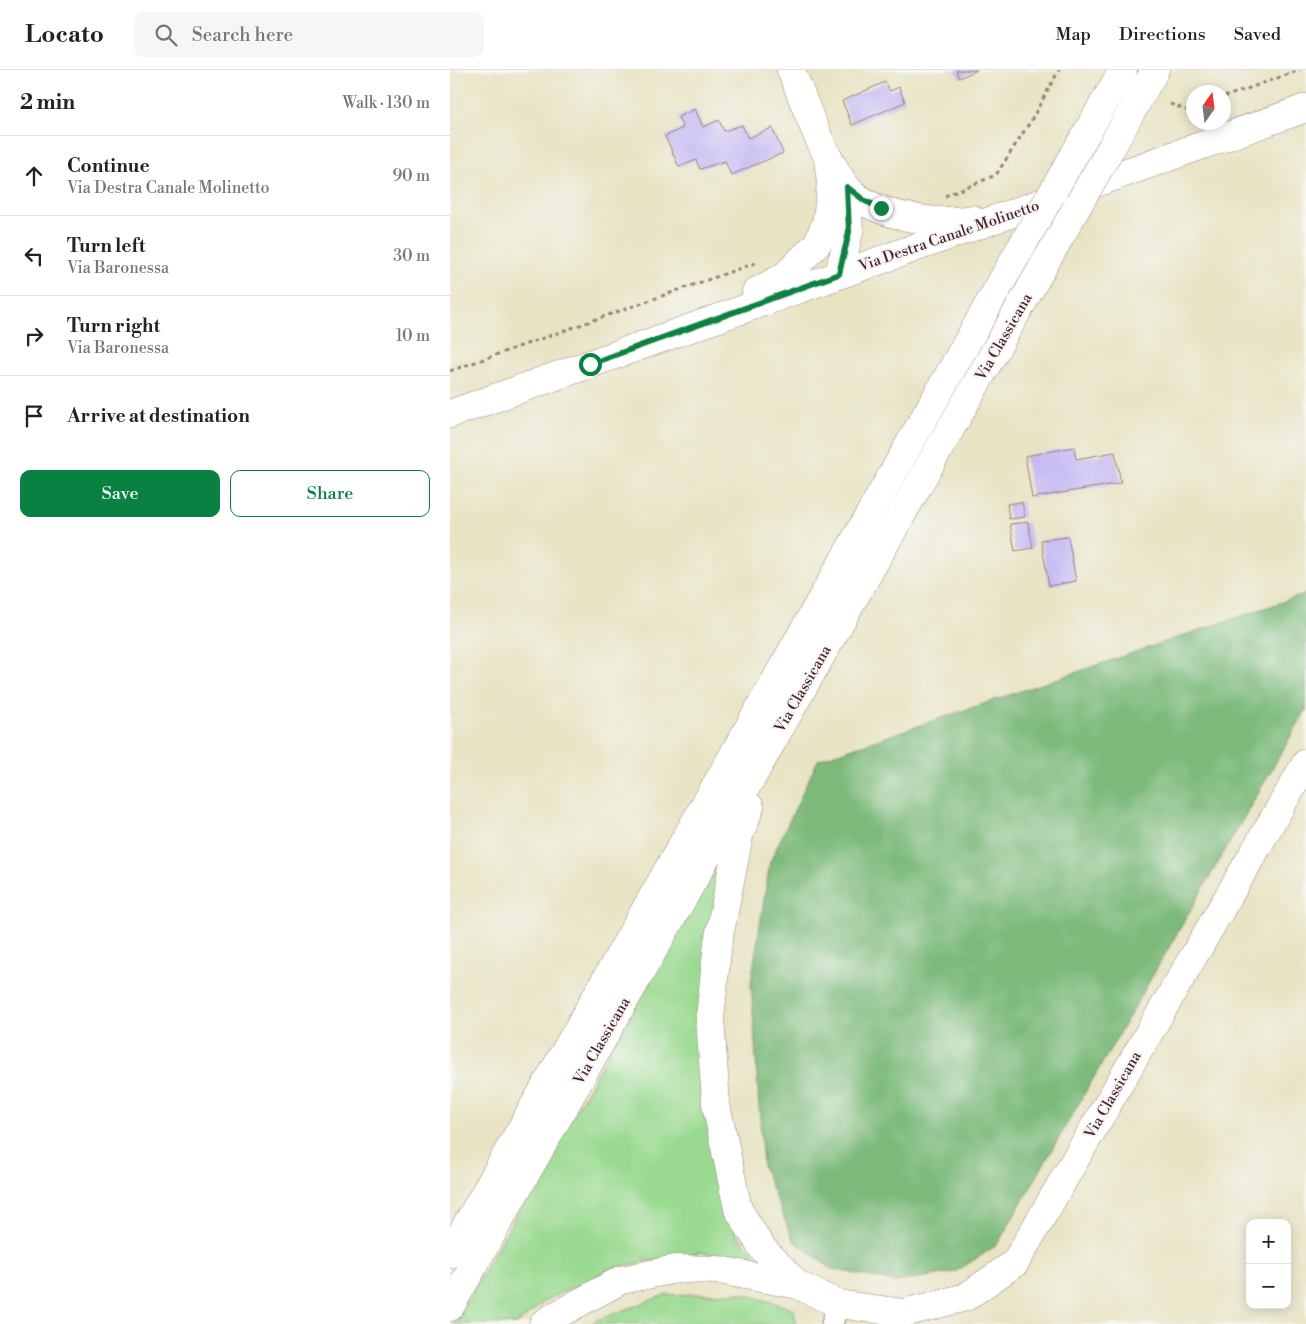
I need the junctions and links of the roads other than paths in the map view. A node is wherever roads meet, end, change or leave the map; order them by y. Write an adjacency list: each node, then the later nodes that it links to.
1 (791, 70): 5 (main road)
2 (1122, 70): 13 (main road, Via Classicana, bridge)
3 (1156, 70): 11 (main road, Via Classicana, bridge)
4 (1306, 108): 7 (main road, Via Destra Canale Molinetto)
5 (827, 156): 6 (main road); 9 (main road)
6 (847, 187): 7 (main road); 8 (main road)
7 (1013, 213): 8 (main road, Via Destra Canale Molinetto)
8 (839, 274): 9 (main road, Via Destra Canale Molinetto)
9 (696, 326): 10 (main road, Via Destra Canale Molinetto)
10 (450, 414)
11 (779, 731): 14 (main road); 15 (main road, Via Classicana)
12 (1306, 763): 16 (main road, Via Classicana)
13 (450, 1254)
14 (798, 1285): 16 (main road, Via Classicana); 17 (main road)
15 (450, 1307)
16 (835, 1314)
17 (543, 1324)

